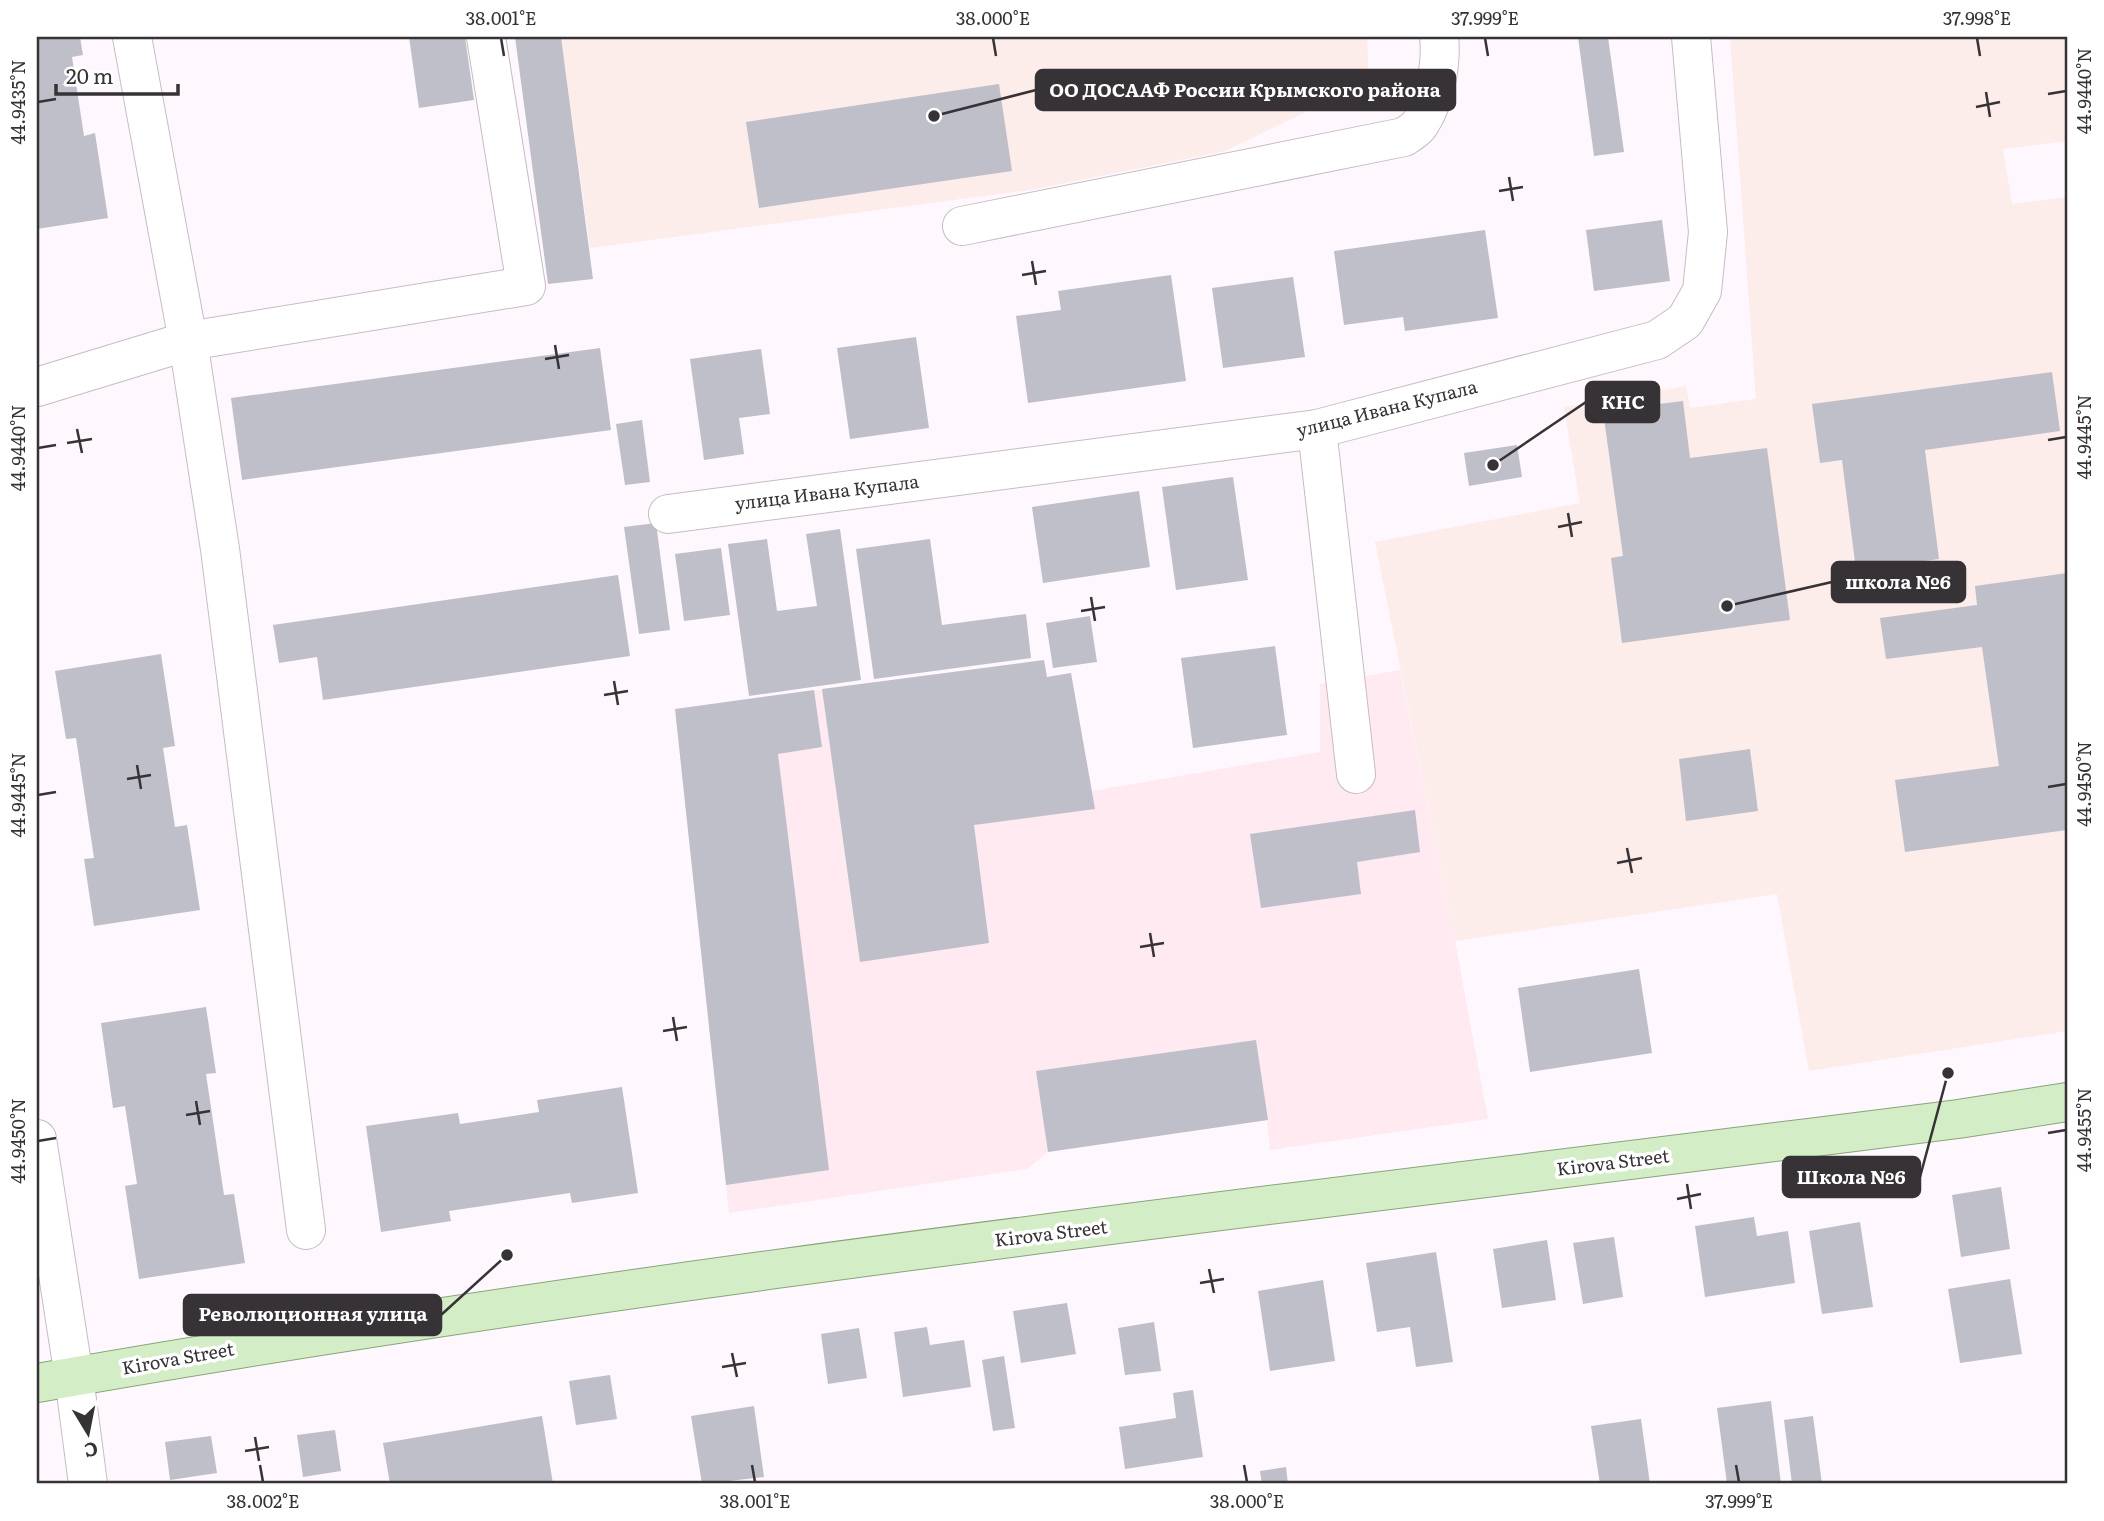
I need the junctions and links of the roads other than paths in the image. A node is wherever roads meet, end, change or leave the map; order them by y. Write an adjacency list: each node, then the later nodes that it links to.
1 (132, 37): 6 (street)
2 (486, 37): 6 (street)
3 (1439, 37): 5 (street)
4 (1691, 37): 8 (street, улица Ивана Купала)
5 (962, 226)
6 (188, 341): 7 (street); 13 (street)
7 (37, 387)
8 (1317, 429): 9 (street, улица Ивана Купала); 10 (street)
9 (668, 514)
10 (1356, 774)
11 (2067, 1102): 14 (main road, Kirova Street)
12 (37, 1139): 14 (street)
13 (306, 1230)
14 (74, 1377): 15 (main road, Kirova Street); 16 (street)
15 (37, 1383)
16 (88, 1484)

